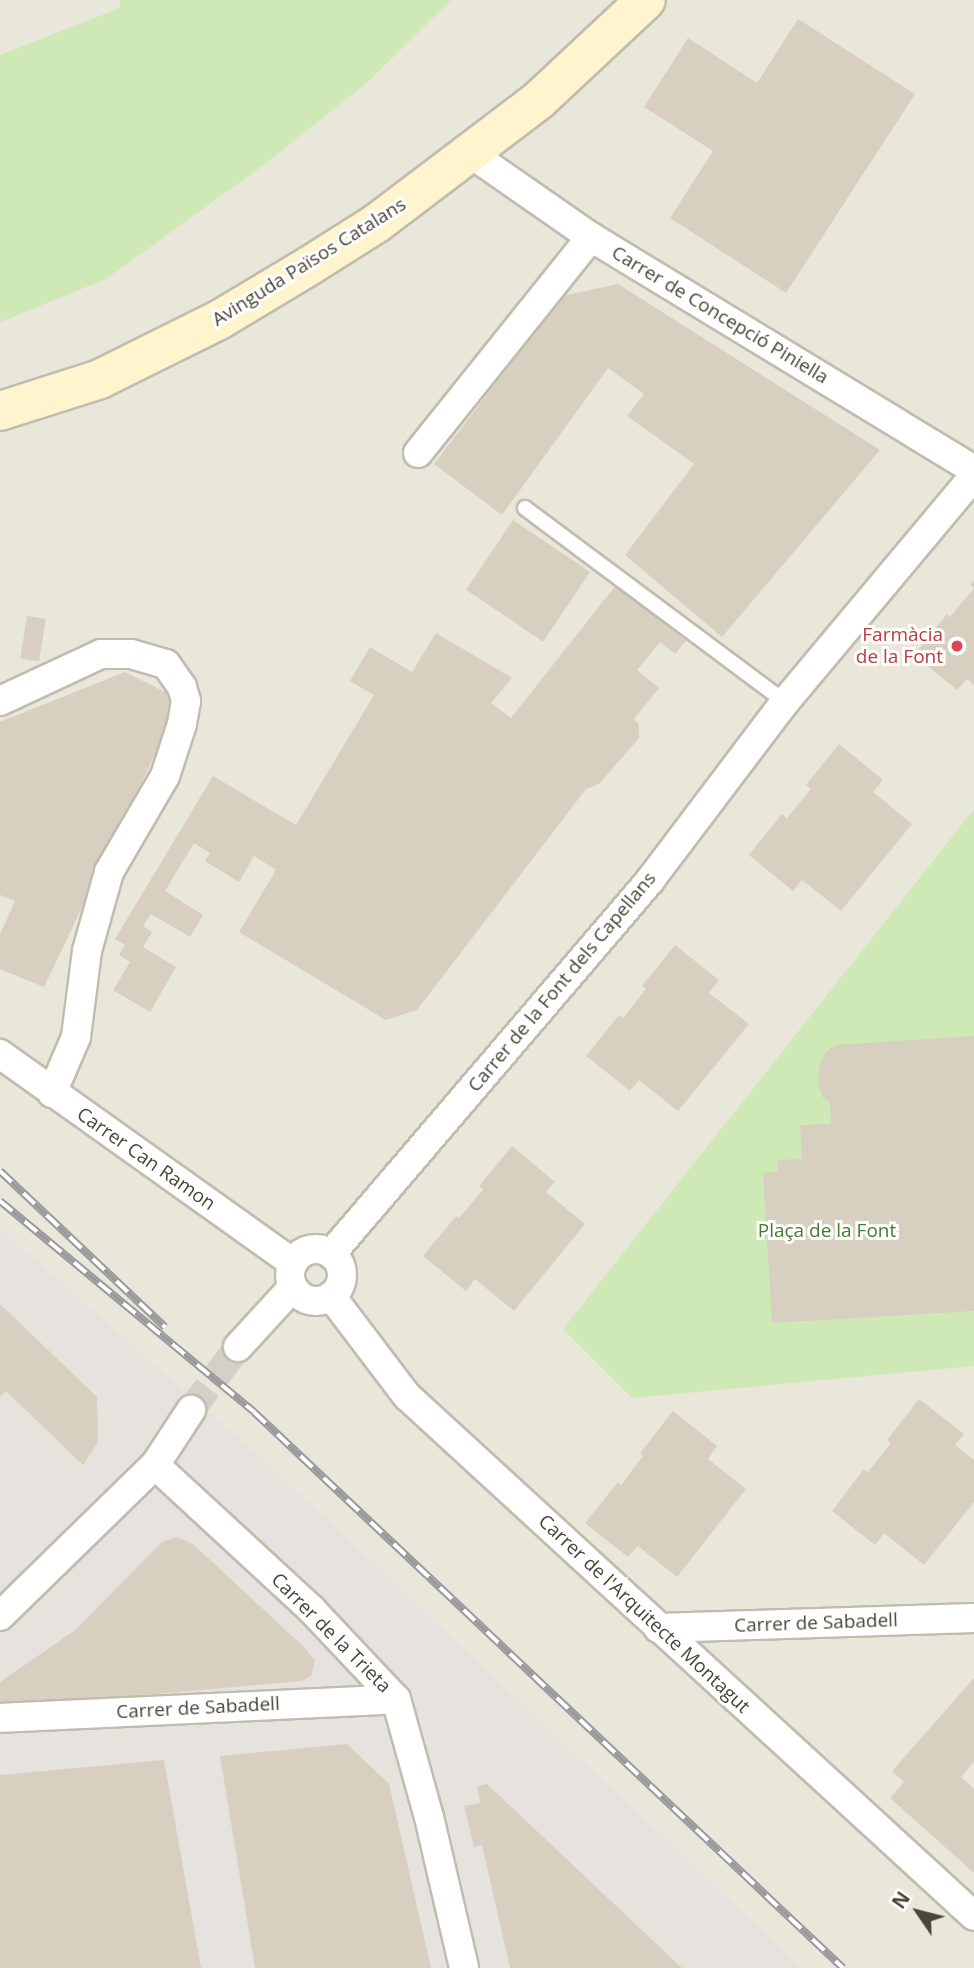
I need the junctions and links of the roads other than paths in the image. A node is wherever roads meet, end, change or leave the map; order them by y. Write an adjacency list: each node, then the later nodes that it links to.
1 (646, 0): 2 (street, Avinguda Països Catalans)
2 (470, 153): 3 (street, Carrer de Concepció Piniella); 4 (street, Avinguda Països Catalans)
3 (591, 237): 5 (street); 6 (street, Carrer de Concepció Piniella)
4 (0, 411)
5 (418, 453)
6 (974, 470)
7 (974, 476): 10 (street, Carrer de la Font dels Capellans)
8 (524, 508): 10 (lane)
9 (0, 701): 12 (street)
10 (785, 702): 13 (street, Carrer de la Font dels Capellans)
11 (0, 1054): 12 (street, Carrer Can Ramon)
12 (52, 1093): 14 (street, Carrer Can Ramon)
13 (331, 1254): 14 (street); 15 (street)
14 (293, 1275): 15 (street); 16 (street)
15 (331, 1296): 21 (street, Carrer de l'Arquitecte Montagut)
16 (238, 1347)
17 (191, 1410): 18 (street)
18 (155, 1465): 19 (street); 22 (street, Carrer de la Trieta)
19 (0, 1616)
20 (974, 1618): 21 (street, Carrer de Sabadell)
21 (657, 1628): 24 (street, Carrer de l'Arquitecte Montagut)
22 (396, 1699): 23 (street, Carrer de Sabadell); 25 (street, Carrer de la Trieta)
23 (0, 1718)
24 (974, 1916)
25 (464, 1968)

